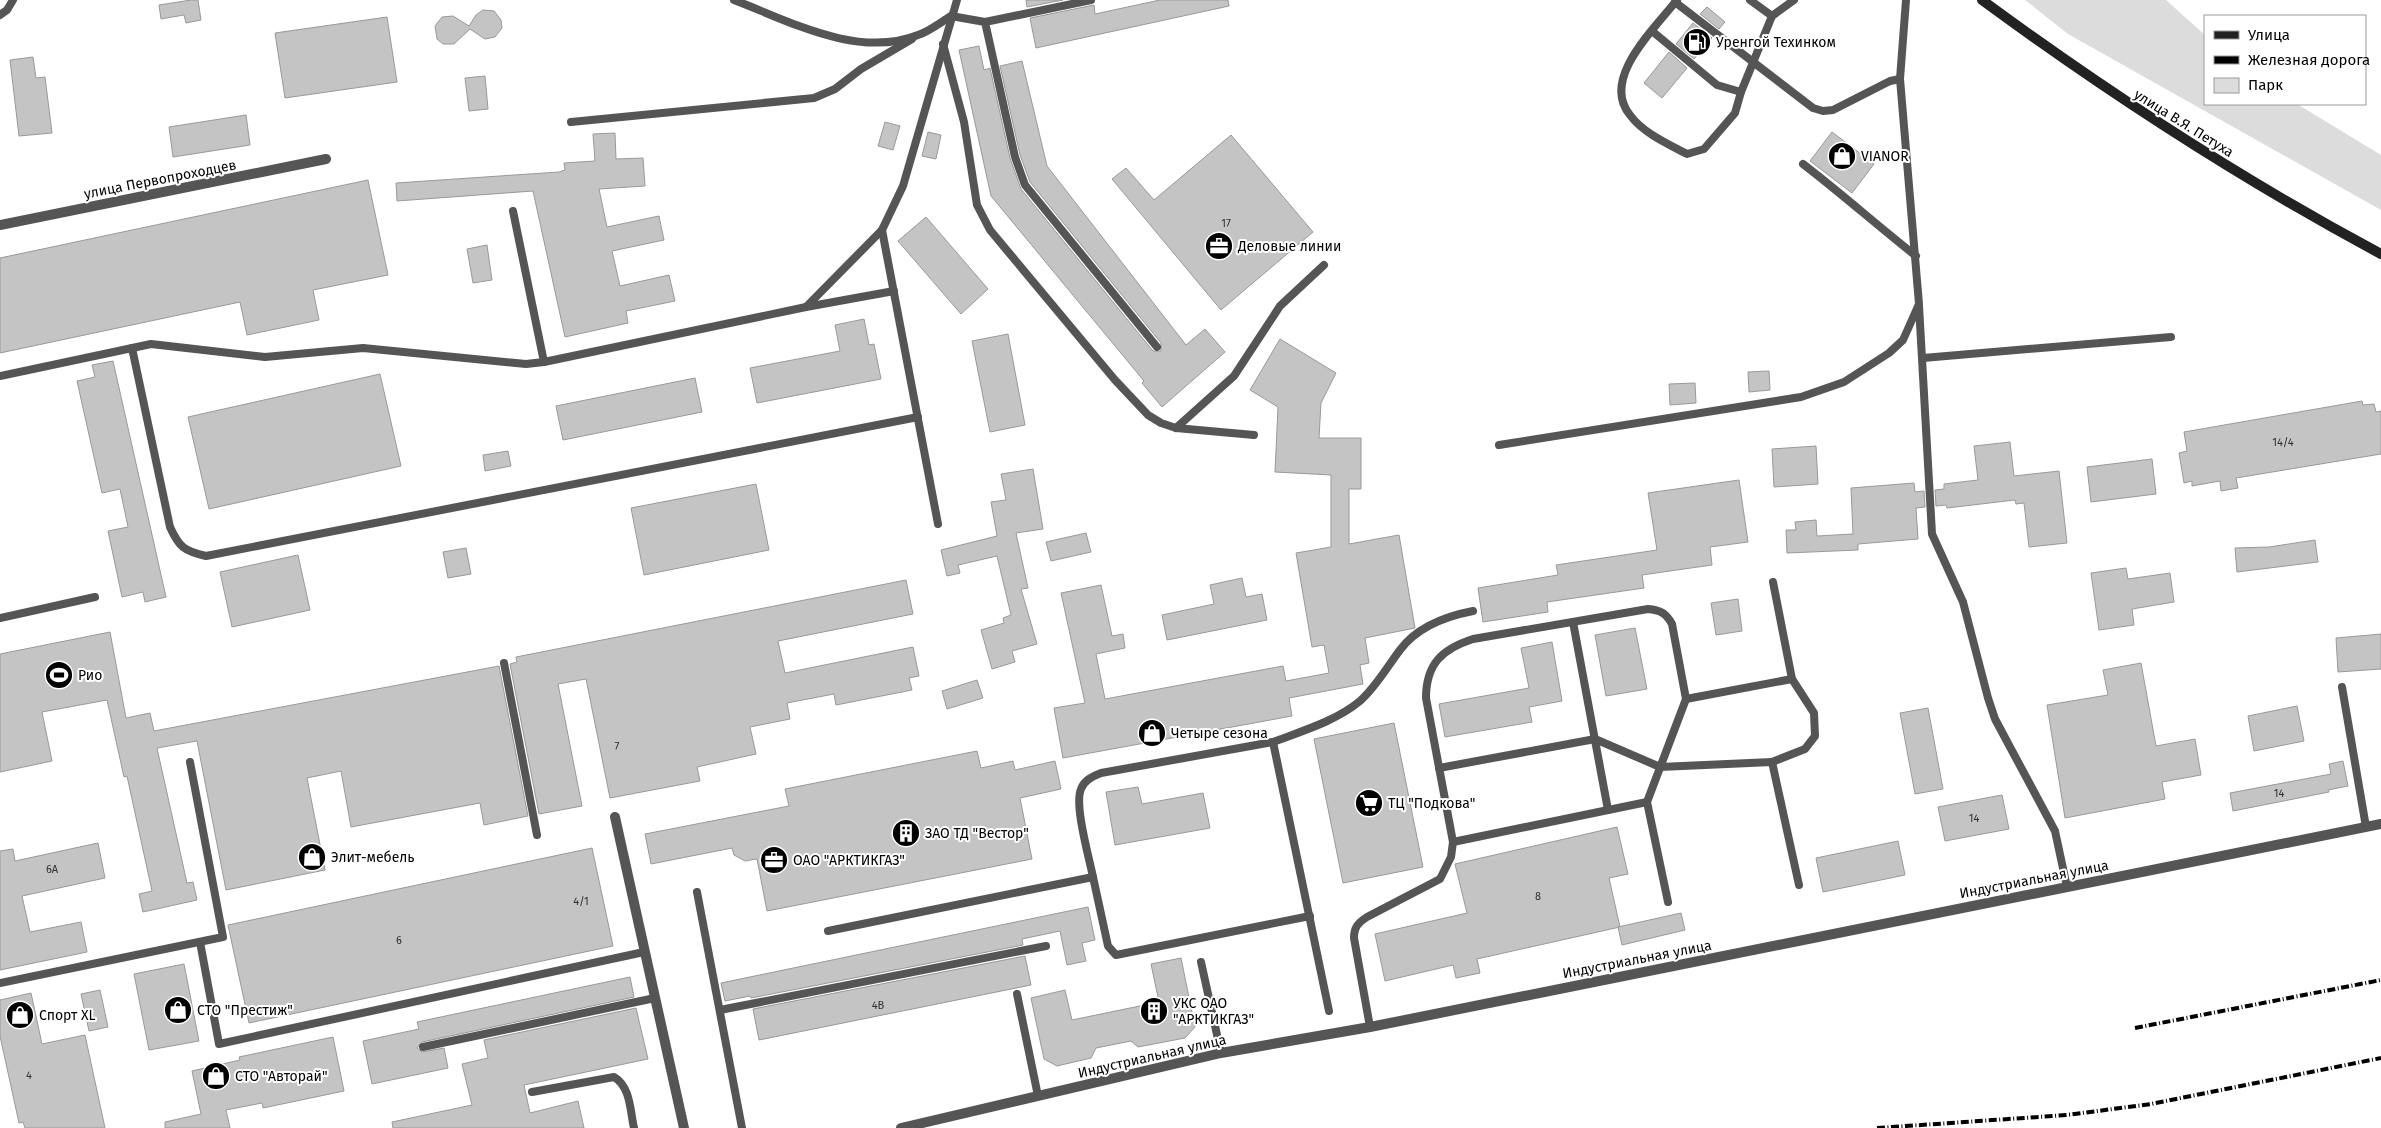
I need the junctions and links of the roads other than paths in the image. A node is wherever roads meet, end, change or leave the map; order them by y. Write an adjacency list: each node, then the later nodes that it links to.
1 (13, 0): 10 (lane)
2 (734, 0): 15 (lane)
3 (957, 0): 11 (lane)
4 (1091, 0): 13 (lane)
5 (1750, 0): 12 (lane)
6 (1794, 0): 12 (lane)
7 (1906, 0): 18 (lane)
8 (1982, 0): 26 (street, улица В.Я. Петуха)
9 (1676, 1): 14 (lane); 17 (lane)
10 (0, 15)
11 (952, 16): 13 (lane); 15 (lane); 16 (lane)
12 (1772, 16): 17 (lane)
13 (985, 22): 33 (lane)
14 (1652, 31): 19 (lane); 19 (lane)
15 (918, 35): 20 (lane)
16 (943, 44): 25 (lane); 39 (lane)
17 (1753, 60): 18 (lane); 19 (lane)
18 (1900, 80): 27 (lane)
19 (1741, 92)
20 (571, 122)
21 (326, 159): 24 (street, улица Первопроходцев)
22 (1803, 164): 27 (lane)
23 (512, 211): 36 (lane)
24 (0, 226)
25 (882, 230): 29 (lane); 31 (lane)
26 (2381, 254)
27 (1916, 256): 30 (lane)
28 (1324, 265): 39 (lane)
29 (894, 290): 31 (lane); 38 (lane)
30 (1919, 304): 35 (lane); 41 (lane)
31 (806, 307): 36 (lane)
32 (2171, 337): 35 (lane)
33 (1156, 347)
34 (132, 348): 36 (lane); 37 (lane); 38 (lane)
35 (1923, 358): 67 (lane)
36 (544, 362)
37 (0, 376)
38 (918, 417): 42 (lane)
39 (1176, 428): 40 (lane)
40 (1254, 435)
41 (1499, 445)
42 (938, 524)
43 (1773, 582): 49 (lane)
44 (95, 597): 46 (lane)
45 (1473, 611): 53 (lane)
46 (0, 618)
47 (1573, 622): 51 (lane); 52 (lane); 57 (lane)
48 (504, 663): 63 (lane)
49 (1792, 679): 51 (lane); 55 (lane)
50 (2342, 687): 62 (lane)
51 (1686, 699): 56 (lane)
52 (1595, 739): 56 (lane); 57 (lane); 59 (lane)
53 (1273, 742): 65 (lane); 70 (lane)
54 (190, 762): 72 (lane)
55 (1772, 762): 56 (lane); 66 (lane)
56 (1660, 767): 58 (lane)
57 (1439, 768): 64 (lane)
58 (1647, 802): 59 (lane); 69 (lane)
59 (1608, 810): 64 (lane)
60 (615, 817): 74 (street)
61 (2381, 824): 62 (street, Индустриальная улица)
62 (2366, 827): 67 (street, Индустриальная улица)
63 (537, 835)
64 (1453, 842): 81 (lane)
65 (1093, 877): 70 (lane); 71 (lane)
66 (1799, 885)
67 (2067, 887): 81 (street, Индустриальная улица)
68 (697, 892): 79 (lane)
69 (1668, 902)
70 (1310, 916): 80 (lane)
71 (828, 931)
72 (200, 942): 74 (lane); 76 (lane)
73 (1046, 946): 79 (lane)
74 (644, 952): 78 (street)
75 (1201, 962): 83 (lane)
76 (0, 983)
77 (1017, 994): 85 (lane)
78 (655, 998): 82 (lane); 87 (street)
79 (720, 1010): 88 (lane)
80 (1329, 1011)
81 (1370, 1027): 83 (street, Индустриальная улица)
82 (423, 1047)
83 (1221, 1054): 85 (street, Индустриальная улица)
84 (532, 1092): 86 (lane)
85 (1038, 1096): 89 (street, Индустриальная улица)
86 (634, 1128)
87 (684, 1128)
88 (742, 1128)
89 (901, 1128)

